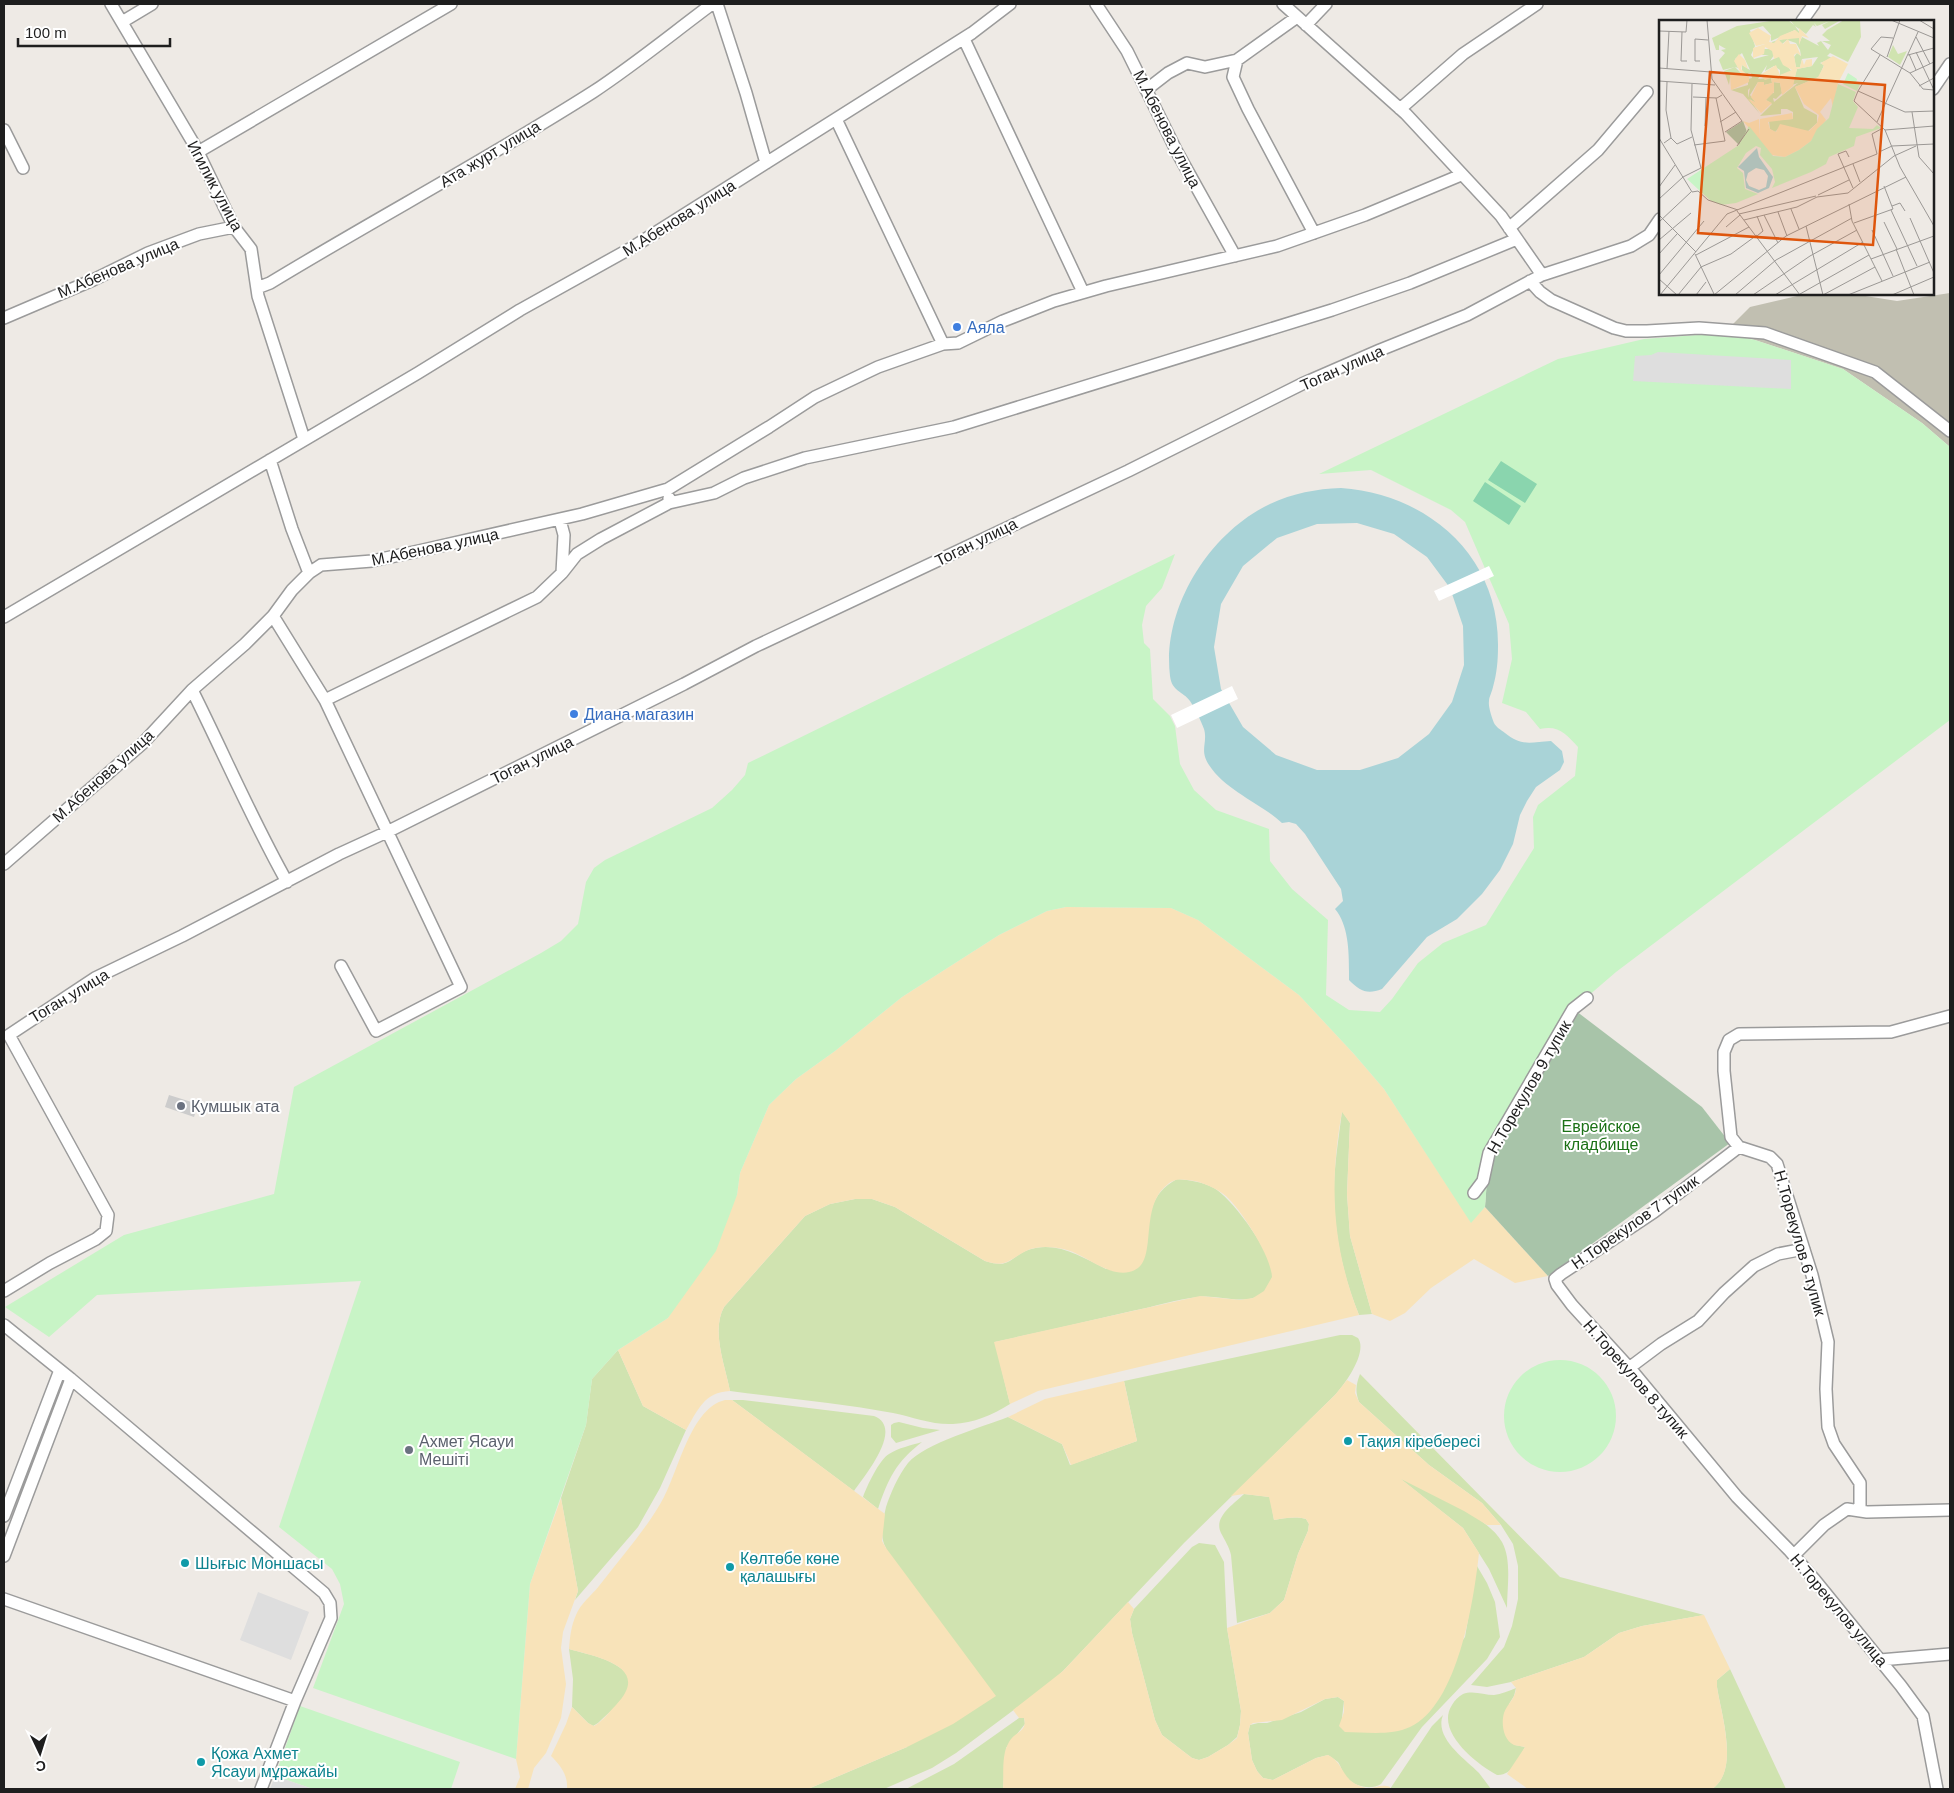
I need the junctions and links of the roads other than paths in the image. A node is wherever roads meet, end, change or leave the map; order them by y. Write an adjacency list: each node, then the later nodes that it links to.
1 (111, 4): 14 (street, Игилик улица)
2 (152, 4): 14 (street)
3 (451, 4): 25 (street)
4 (712, 4): 37 (street, Ата журт улица)
5 (717, 4): 26 (street)
6 (1010, 4): 16 (street, М.Абенова улица)
7 (1096, 4): 20 (street, М.Абенова улица)
8 (1283, 4): 12 (street)
9 (1326, 4): 15 (street)
10 (1537, 4): 22 (street)
11 (1814, 4): 13 (street)
12 (1297, 17): 15 (street); 17 (street)
13 (1803, 20)
14 (122, 22): 25 (street, Игилик улица)
15 (1306, 25): 22 (street)
16 (964, 39): 23 (street, М.Абенова улица); 38 (street)
17 (1237, 60): 20 (street); 32 (street)
18 (1950, 64): 19 (street)
19 (1934, 87)
20 (1146, 90): 34 (street, М.Абенова улица)
21 (1647, 92): 31 (street)
22 (1400, 109): 28 (street)
23 (836, 119): 26 (street, М.Абенова улица); 40 (street)
24 (4, 130): 27 (street)
25 (198, 152): 30 (street, Игилик улица)
26 (766, 164): 42 (street, М.Абенова улица)
27 (22, 168)
28 (1461, 175): 31 (street); 32 (street, М.Абенова улица)
29 (1659, 220): 35 (street, Тоган улица)
30 (234, 227): 37 (street, Игилик улица); 39 (street, М.Абенова улица)
31 (1509, 228): 33 (street)
32 (1314, 233): 34 (street, М.Абенова улица)
33 (1517, 239): 35 (street); 45 (street)
34 (1235, 256): 38 (street, М.Абенова улица)
35 (1542, 275): 36 (street, Тоган улица)
36 (1530, 281): 41 (street); 53 (street, Тоган улица)
37 (257, 288): 42 (street, Игилик улица)
38 (1083, 292): 40 (street, М.Абенова улица)
39 (4, 318)
40 (943, 344): 44 (street, М.Абенова улица)
41 (1950, 432)
42 (304, 439): 43 (street, М.Абенова улица)
43 (270, 460): 47 (street); 50 (street, М.Абенова улица)
44 (668, 489): 45 (street); 46 (street, М.Абенова улица)
45 (670, 503): 48 (street)
46 (560, 520): 47 (street, М.Абенова улица); 48 (street)
47 (309, 573): 49 (street, М.Абенова улица)
48 (562, 573): 52 (street)
49 (274, 616): 51 (street, М.Абенова улица); 52 (street)
50 (4, 617)
51 (192, 690): 54 (street, М.Абенова улица); 55 (street)
52 (325, 700): 53 (street)
53 (387, 832): 55 (street, Тоган улица); 56 (street)
54 (4, 864)
55 (286, 882): 59 (street, Тоган улица)
56 (341, 966)
57 (1587, 998): 61 (street, Н.Торекулов 9 тупик)
58 (1950, 1016): 60 (street)
59 (7, 1036): 63 (street, Тоган улица)
60 (1739, 1147): 62 (street, Н.Торекулов 6 тупик); 64 (street, Н.Торекулов 7 тупик)
61 (1474, 1193)
62 (1804, 1249): 66 (street); 71 (street, Н.Торекулов 6 тупик)
63 (4, 1291)
64 (1572, 1305): 66 (street, Н.Торекулов 8 тупик)
65 (4, 1325): 67 (street)
66 (1629, 1368): 69 (street, Н.Торекулов 8 тупик)
67 (60, 1370): 68 (street); 72 (street)
68 (71, 1379): 74 (street); 78 (street)
69 (1701, 1453): 73 (street, Н.Торекулов улица)
70 (1950, 1510): 71 (street)
71 (1860, 1511): 73 (street)
72 (4, 1516)
73 (1794, 1555): 77 (street, Н.Торекулов улица)
74 (4, 1556)
75 (4, 1599): 78 (street)
76 (1950, 1654): 77 (street)
77 (1880, 1660): 80 (street, Н.Торекулов улица)
78 (295, 1701): 79 (street)
79 (261, 1789)
80 (1937, 1789)

